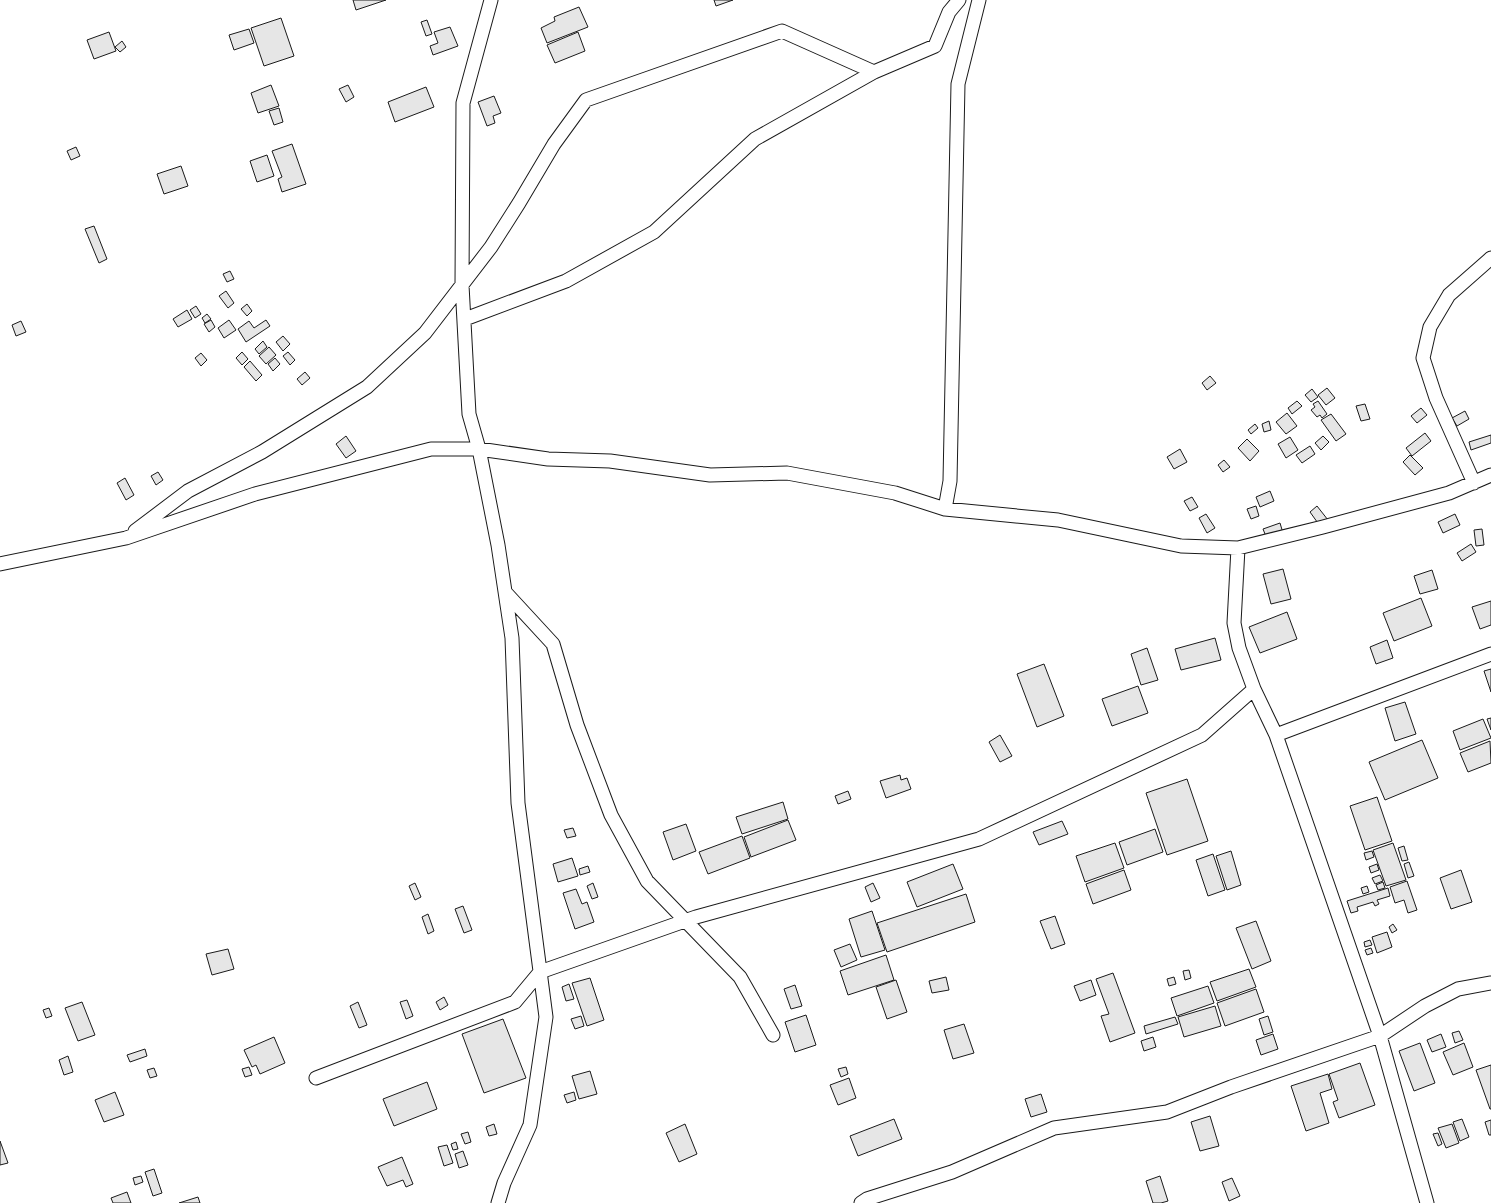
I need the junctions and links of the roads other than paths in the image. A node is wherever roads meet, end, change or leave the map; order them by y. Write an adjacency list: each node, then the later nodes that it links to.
1 (491, 0): 6 (street)
2 (959, 0): 4 (street)
3 (979, 0): 11 (street)
4 (874, 72): 6 (street); 7 (street)
5 (1491, 258): 10 (street)
6 (462, 285): 7 (street); 12 (street)
7 (464, 319): 8 (street)
8 (479, 449): 11 (street); 12 (street); 15 (street)
9 (1491, 475): 10 (street)
10 (1474, 483): 13 (street)
11 (945, 509): 13 (street)
12 (126, 538): 14 (street)
13 (1238, 548): 17 (street)
14 (0, 564)
15 (506, 593): 19 (street); 20 (street)
16 (1491, 654): 18 (street)
17 (1254, 689): 18 (street); 19 (street)
18 (1276, 735): 23 (street)
19 (686, 920): 20 (street); 22 (street)
20 (540, 972): 24 (street); 25 (street)
21 (1491, 982): 23 (street)
22 (773, 1035)
23 (1380, 1036): 26 (street); 27 (street)
24 (316, 1078)
25 (498, 1203)
26 (860, 1203)
27 (1427, 1203)

